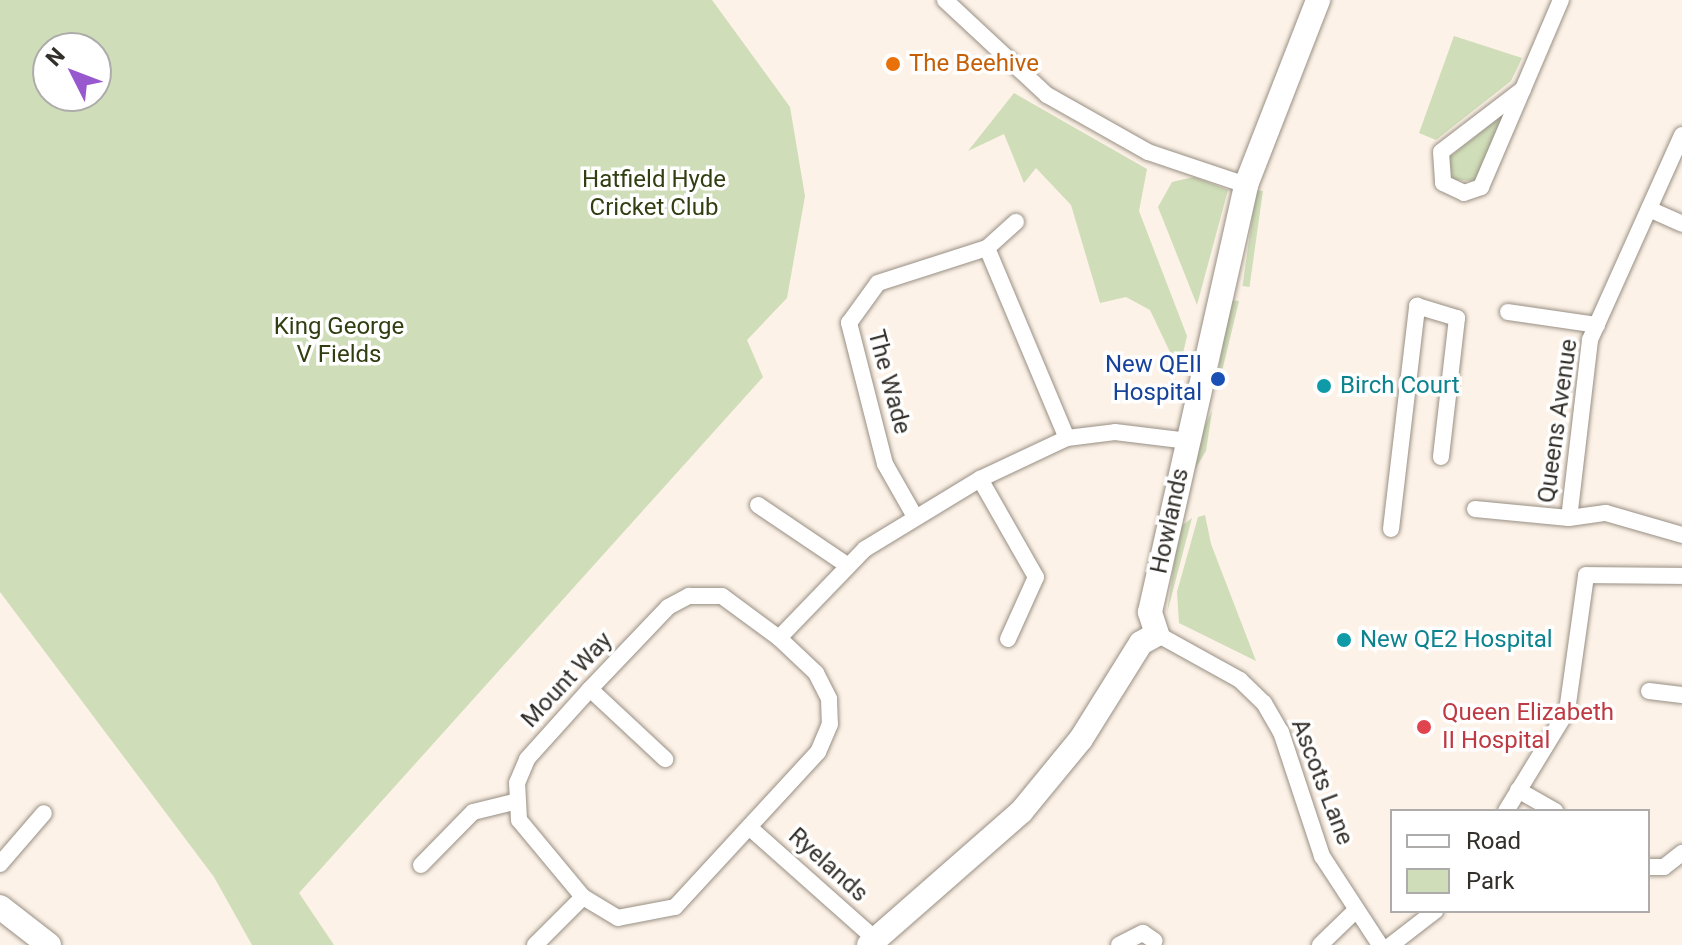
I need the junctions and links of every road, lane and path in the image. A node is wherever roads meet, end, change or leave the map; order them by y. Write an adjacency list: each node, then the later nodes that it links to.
1 (945, 0): 6 (street)
2 (1318, 0): 6 (street, Howlands)
3 (1561, 0): 4 (street)
4 (1523, 89): 4 (street)
5 (1682, 135): 7 (street, Queens Avenue)
6 (1246, 185): 14 (street, Howlands)
7 (1649, 209): 9 (street); 12 (street, Queens Avenue)
8 (1016, 222): 10 (street, The Wade)
9 (1682, 224)
10 (987, 248): 13 (street); 19 (street, The Wade)
11 (1508, 312): 12 (street)
12 (1597, 325): 20 (street, Queens Avenue)
13 (1067, 438): 14 (street); 16 (street)
14 (1188, 441): 25 (street, Howlands)
15 (1441, 457): 21 (street)
16 (980, 479): 19 (street); 27 (street)
17 (758, 505): 23 (street)
18 (1475, 509): 20 (street)
19 (914, 515): 23 (street)
20 (1569, 518): 22 (street, Queens Avenue)
21 (1391, 529)
22 (1682, 535)
23 (847, 565): 26 (street)
24 (1682, 576): 32 (street)
25 (1157, 634): 44 (street, Ascots Lane); 47 (street)
26 (779, 638): 28 (street, Mount Way); 37 (street, Mount Way)
27 (1008, 639)
28 (590, 689): 31 (street); 33 (street, Mount Way)
29 (1649, 691): 30 (street)
30 (1682, 695)
31 (665, 759)
32 (1518, 790): 34 (street); 35 (street)
33 (514, 802): 40 (street); 42 (street, Mount Way)
34 (1507, 809)
35 (1551, 809)
36 (44, 813): 39 (street)
37 (749, 827): 42 (street, Mount Way); 47 (street, Ryelands)
38 (1682, 853): 41 (street)
39 (0, 864)
40 (421, 865)
41 (1650, 867)
42 (583, 897): 49 (street)
43 (0, 907): 48 (street)
44 (1356, 910): 51 (street); 52 (street, Ascots Lane)
45 (1432, 913): 53 (street)
46 (1155, 941): 50 (street)
47 (872, 942)
48 (49, 945)
49 (535, 945)
50 (1119, 945)
51 (1320, 945)
52 (1380, 945)
53 (1391, 945)

